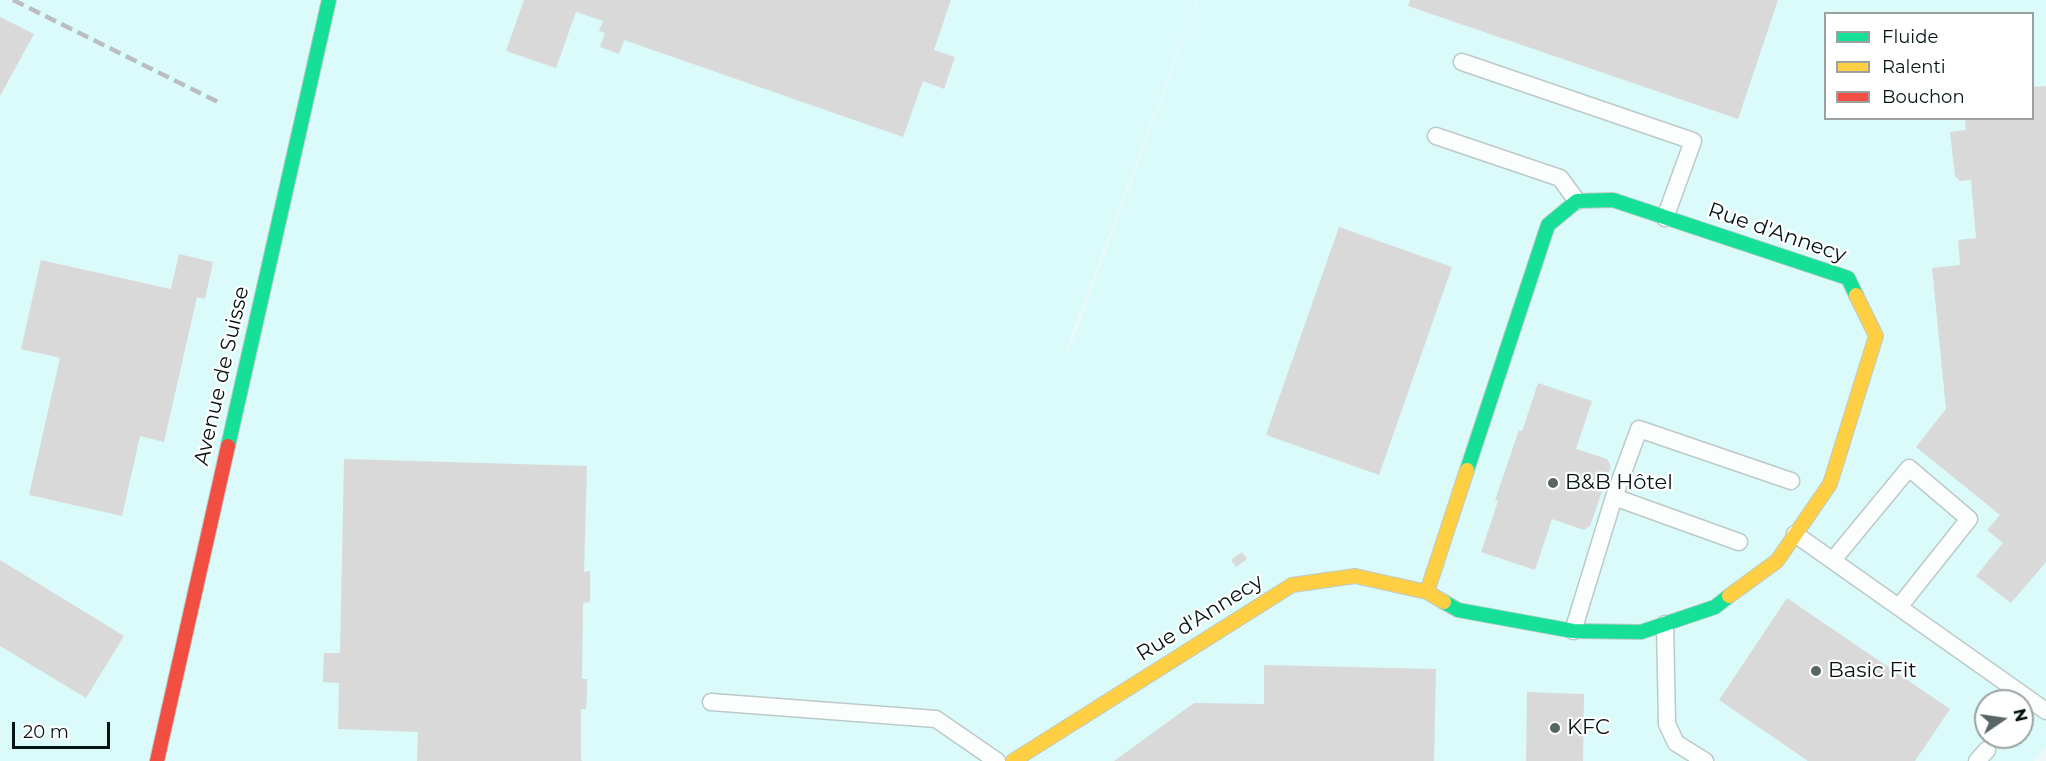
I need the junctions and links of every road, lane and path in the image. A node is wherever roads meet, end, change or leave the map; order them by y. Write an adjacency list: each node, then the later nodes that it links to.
1 (329, 0): 18 (street, Avenue de Suisse)
2 (1462, 62): 5 (lane)
3 (1436, 136): 4 (lane)
4 (1577, 201): 5 (street, Rue d'Annecy); 11 (street)
5 (1665, 218): 8 (street, Rue d'Annecy)
6 (1791, 481): 7 (lane)
7 (1614, 497): 9 (lane); 14 (lane)
8 (1795, 534): 10 (lane); 13 (street, Rue d'Annecy)
9 (1739, 542)
10 (1833, 561): 12 (lane); 12 (lane)
11 (1427, 592): 14 (street, Rue d'Annecy); 17 (street, Rue d'Annecy)
12 (1899, 607): 16 (lane)
13 (1665, 624): 14 (street, Rue d'Annecy); 20 (lane)
14 (1573, 631)
15 (711, 702): 19 (lane)
16 (2046, 711)
17 (1025, 758)
18 (157, 761)
19 (997, 761)
20 (1705, 761)

